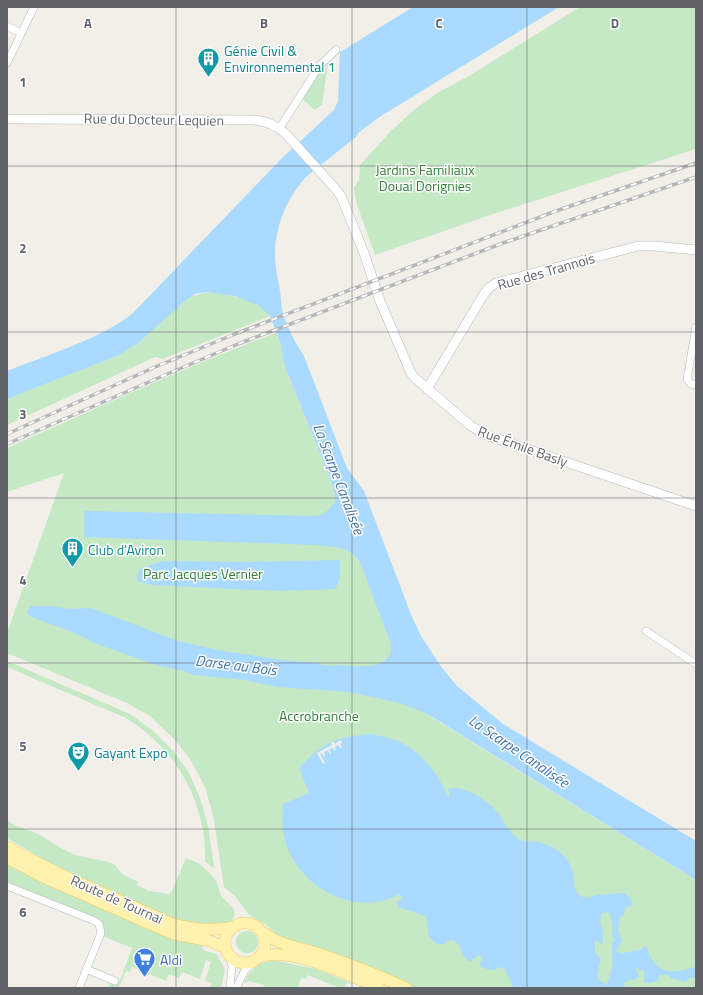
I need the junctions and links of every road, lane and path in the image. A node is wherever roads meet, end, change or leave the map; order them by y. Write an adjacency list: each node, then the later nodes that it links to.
1 (34, 7): 3 (street)
2 (7, 26): 3 (street)
3 (21, 33): 5 (street)
4 (336, 50): 7 (street)
5 (7, 63)
6 (8, 119): 7 (street, Rue du Docteur Lequien)
7 (279, 129): 9 (street, Rue du Docteur Lequien)
8 (696, 250): 12 (street, Rue des Trannois)
9 (383, 308): 12 (street, Rue Émile Basly)
10 (696, 327): 11 (street)
11 (696, 385)
12 (427, 389): 13 (street, Rue Émile Basly)
13 (696, 506)
14 (646, 631): 15 (street)
15 (696, 664)
16 (7, 847): 19 (main road, Route de Tournai)
17 (7, 858): 21 (main road, Route de Tournai)
18 (7, 886): 23 (street)
19 (234, 927): 20 (main road); 21 (main road)
20 (261, 931): 22 (main road); 29 (main road)
21 (228, 952): 22 (main road); 26 (street)
22 (256, 959): 27 (street); 28 (main road)
23 (86, 969): 24 (street); 25 (street)
24 (115, 981)
25 (79, 988)
26 (230, 988)
27 (236, 988)
28 (379, 988)
29 (406, 988)

